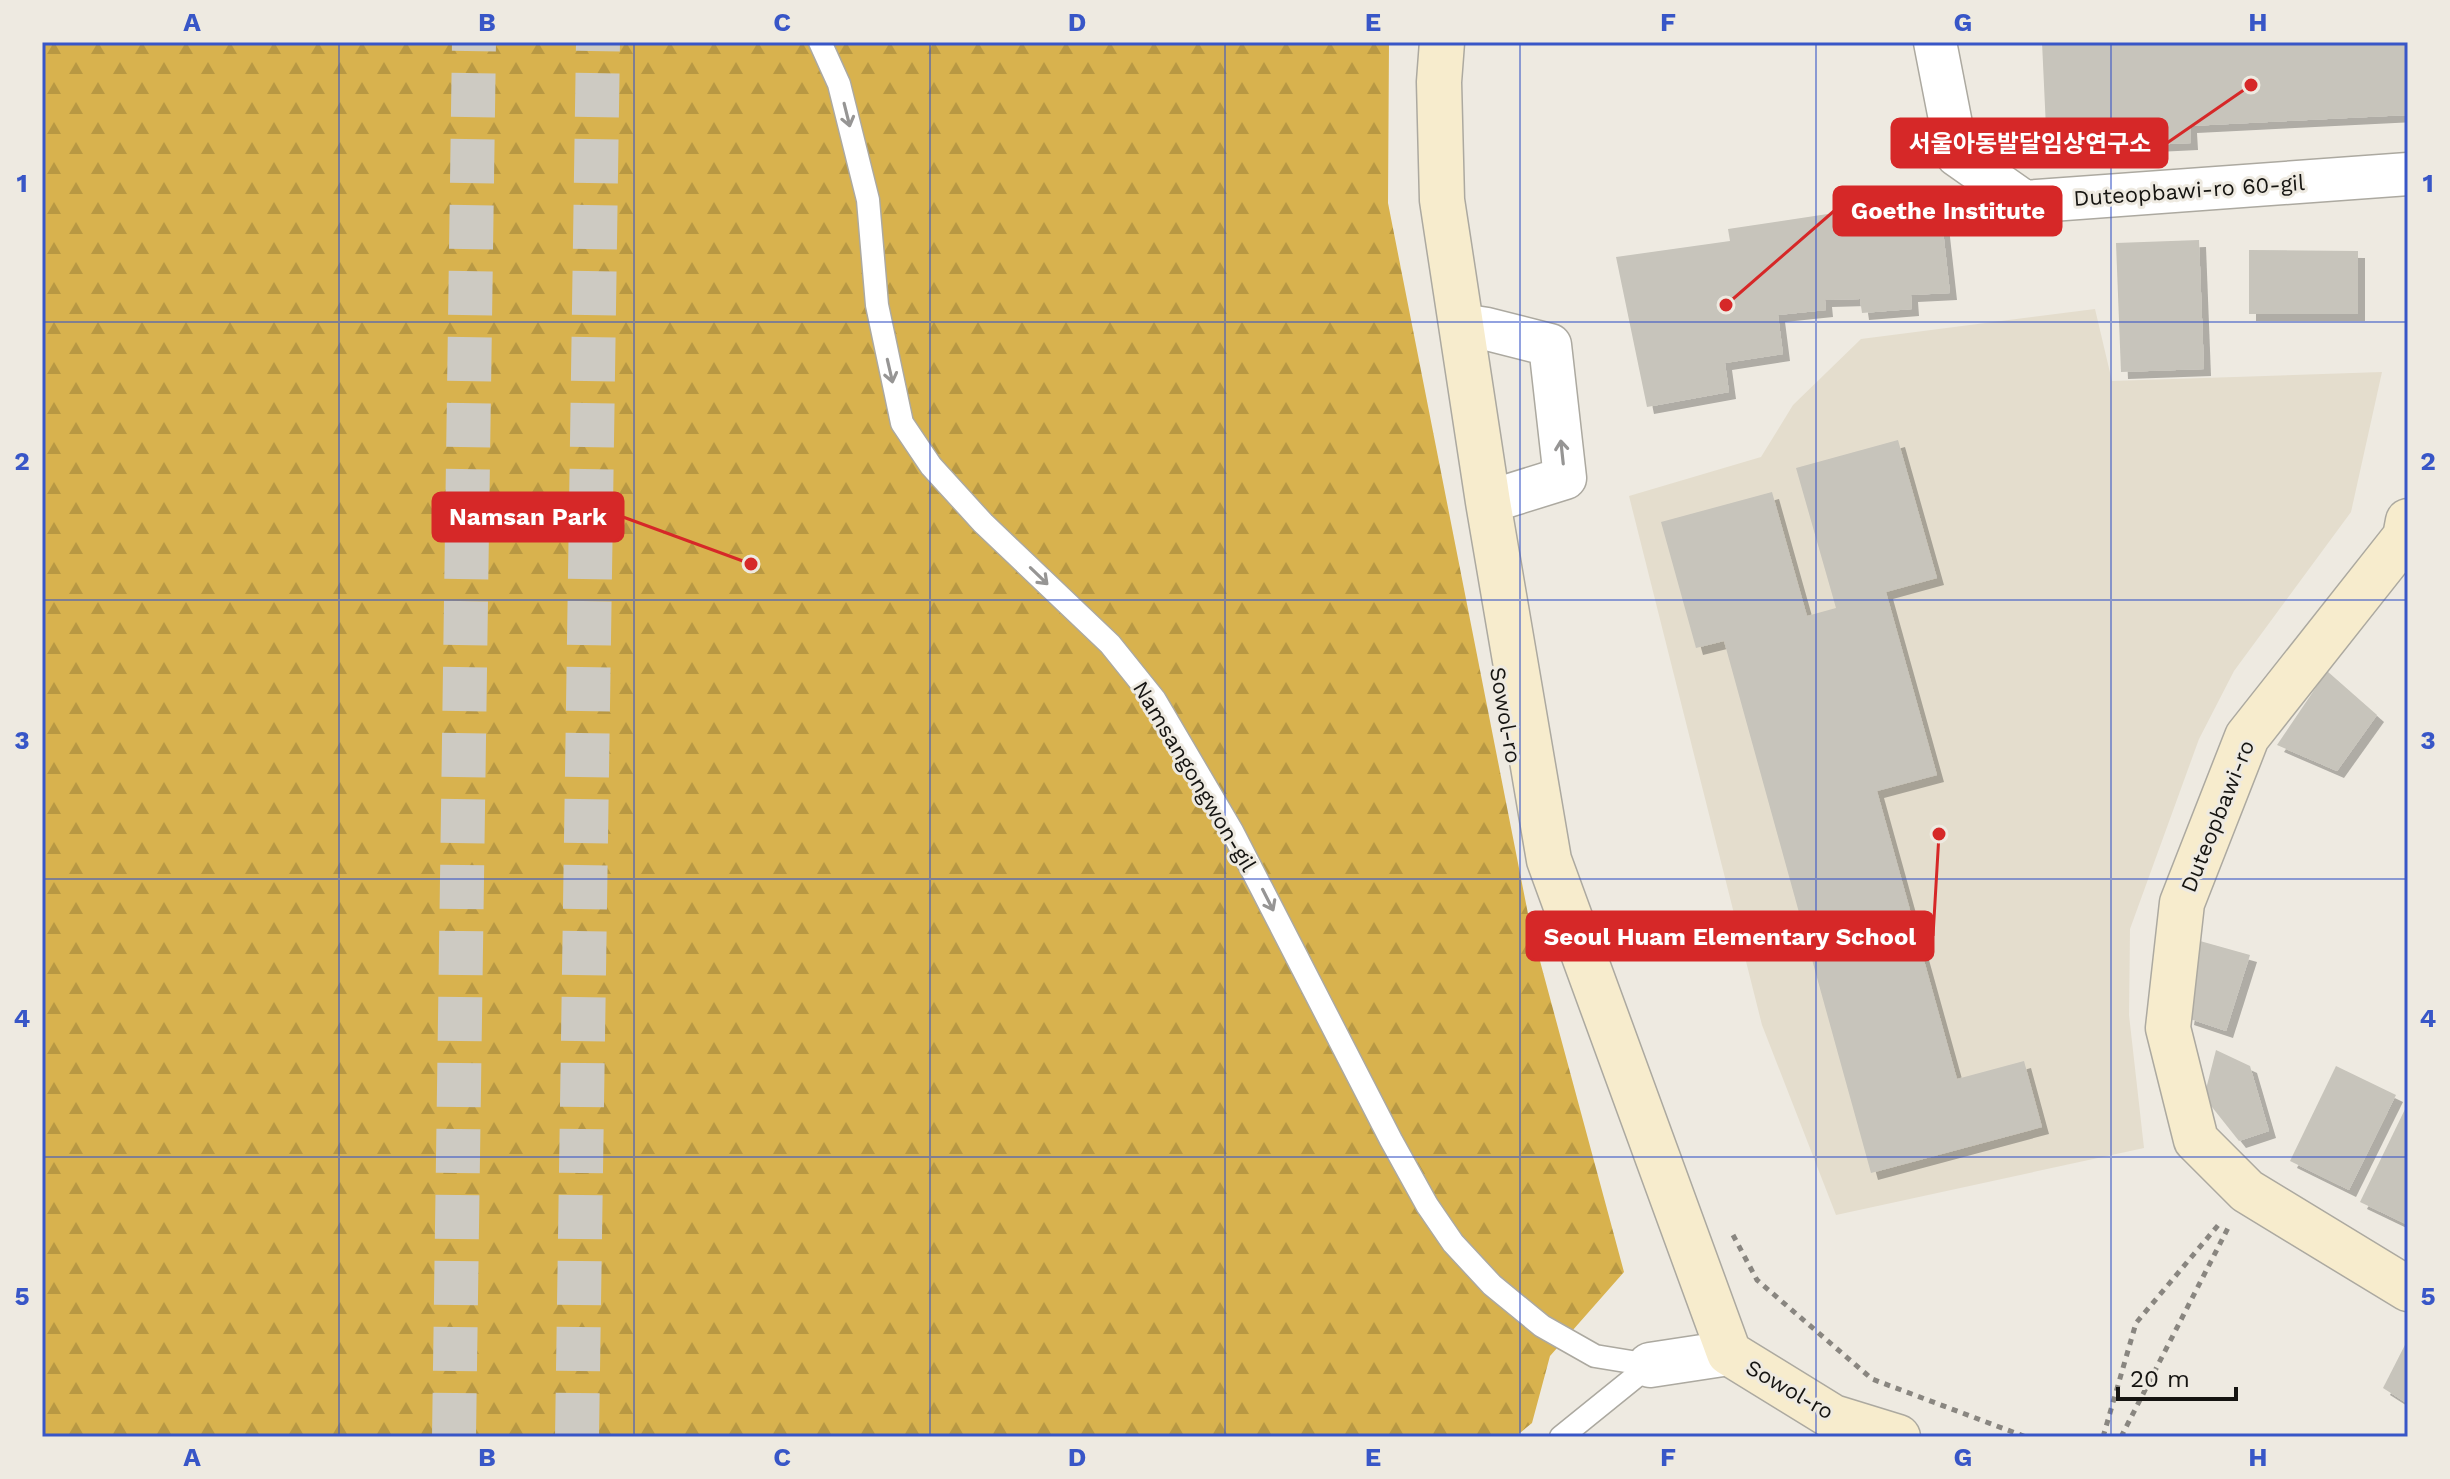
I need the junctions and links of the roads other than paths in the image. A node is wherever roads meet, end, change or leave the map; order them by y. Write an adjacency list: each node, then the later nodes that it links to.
1 (820, 42): 11 (lane, Namsangongwon-gil, one-way to 11)
2 (1429, 42): 10 (main road, Sowol-ro)
3 (1442, 42): 6 (main road, Sowol-ro)
4 (1935, 42): 5 (street, Duteopbawi-ro 60-gil)
5 (2408, 174)
6 (1461, 325): 7 (main road, Sowol-ro); 7 (street, one-way to 6)
7 (1488, 502): 10 (main road, Sowol-ro)
8 (2408, 521): 9 (main road, Duteopbawi-ro)
9 (2408, 1289)
10 (1729, 1353): 11 (street, Namsangongwon-gil); 13 (main road, Sowol-ro); 14 (main road, Sowol-ro)
11 (1650, 1365): 12 (lane)
12 (1561, 1437)
13 (1844, 1437)
14 (1898, 1437)

